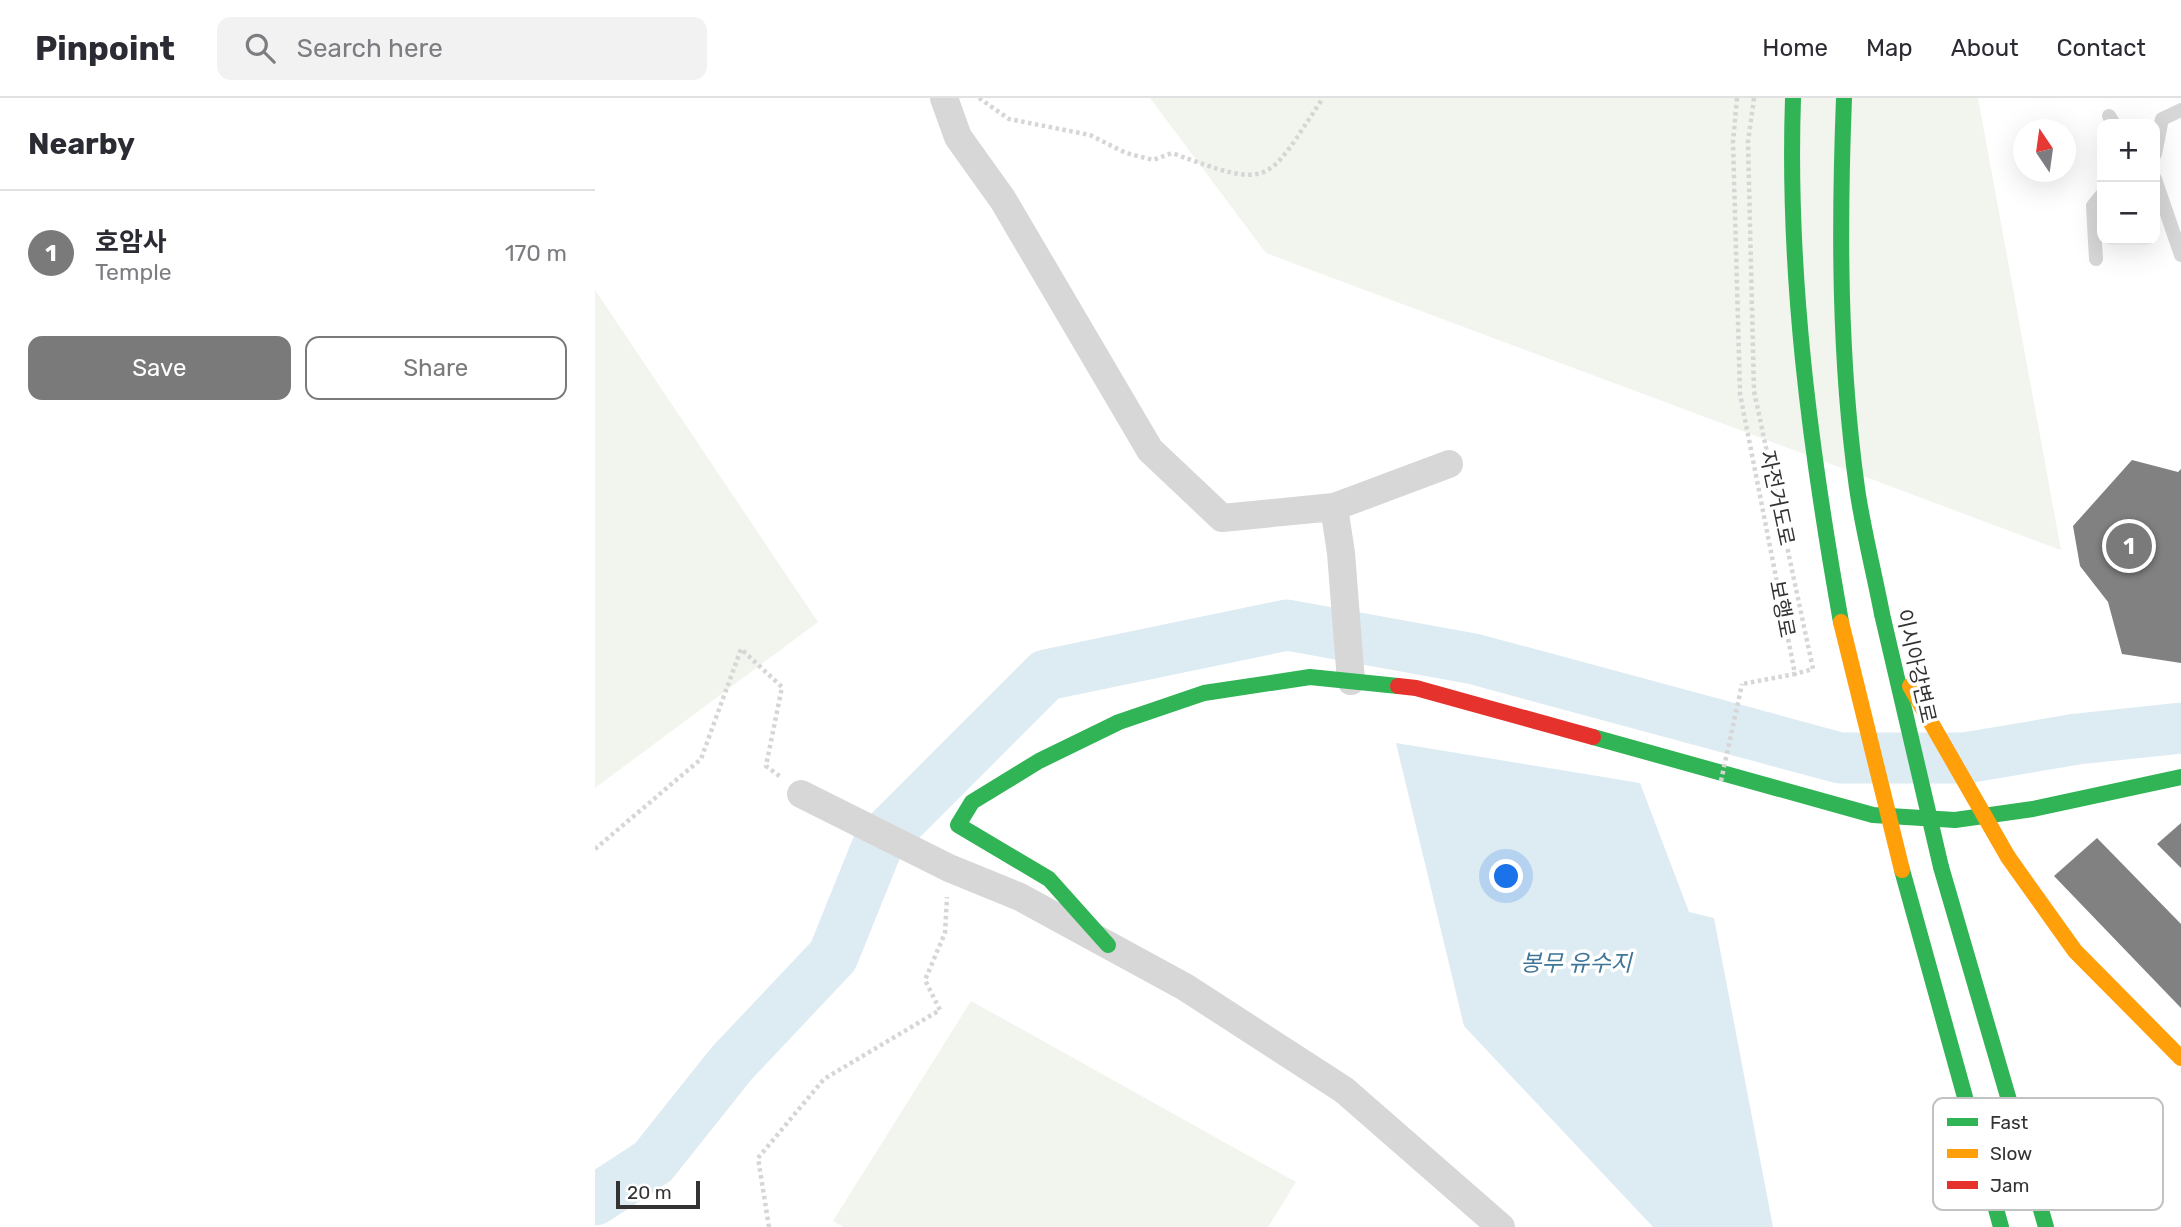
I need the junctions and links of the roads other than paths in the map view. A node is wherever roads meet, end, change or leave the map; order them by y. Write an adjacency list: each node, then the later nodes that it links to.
1 (944, 98): 11 (street)
2 (1793, 98): 18 (main road, bridge)
3 (1844, 98): 12 (main road, 이시아강변로, bridge)
4 (2181, 110): 5 (lane)
5 (2160, 129)
6 (2156, 182): 8 (lane)
7 (2097, 201): 9 (lane)
8 (2181, 255)
9 (2097, 259)
10 (1448, 464): 11 (street)
11 (1334, 508): 13 (street)
12 (1890, 649): 17 (main road, bridge); 19 (main road, 이시아강변로, bridge)
13 (1351, 681): 14 (main road); 16 (main road)
14 (2181, 776)
15 (801, 794): 16 (street)
16 (1108, 945): 22 (street)
17 (2181, 1058)
18 (1965, 1098)
19 (2008, 1098)
20 (1996, 1210): 23 (main road, bridge)
21 (2041, 1210): 24 (main road, 이시아강변로, bridge)
22 (1501, 1227)
23 (2001, 1227)
24 (2046, 1227)

